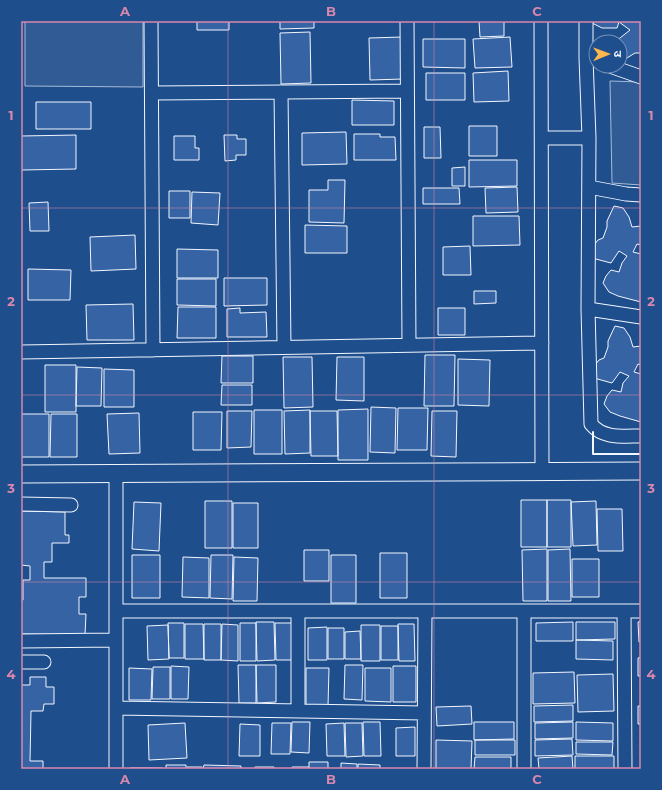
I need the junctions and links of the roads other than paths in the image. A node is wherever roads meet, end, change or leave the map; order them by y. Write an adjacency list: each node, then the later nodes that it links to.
1 (151, 21): 11 (street)
2 (407, 21): 9 (street)
3 (541, 21): 12 (street)
4 (586, 21): 5 (street)
5 (588, 36)
6 (628, 72): 8 (street)
7 (591, 74): 13 (street)
8 (641, 77)
9 (407, 91): 10 (street); 19 (street)
10 (281, 92): 11 (street); 20 (street)
11 (152, 93): 21 (street)
12 (542, 138): 13 (street); 18 (street)
13 (589, 138): 14 (street)
14 (589, 187): 15 (street); 16 (street)
15 (641, 195)
16 (588, 310): 17 (street); 23 (street)
17 (641, 317)
18 (542, 343): 19 (street); 25 (street)
19 (409, 345): 20 (street)
20 (284, 347): 21 (street)
21 (153, 350): 22 (street)
22 (21, 352)
23 (641, 436)
24 (641, 471): 25 (street)
25 (542, 472): 27 (street)
26 (21, 474): 27 (street)
27 (116, 474): 30 (street)
28 (21, 504): 29 (street)
29 (71, 505)
30 (116, 611): 31 (street); 36 (street)
31 (298, 611): 32 (street); 41 (street)
32 (425, 611): 33 (street); 42 (street)
33 (524, 611): 34 (street); 45 (street)
34 (624, 611): 35 (street); 46 (street)
35 (641, 611)
36 (116, 640): 37 (street); 40 (street)
37 (21, 641)
38 (21, 662): 39 (street)
39 (44, 662)
40 (116, 708): 41 (street); 43 (street)
41 (298, 711): 42 (street)
42 (424, 713): 44 (street)
43 (116, 769)
44 (424, 769)
45 (524, 769)
46 (625, 769)

